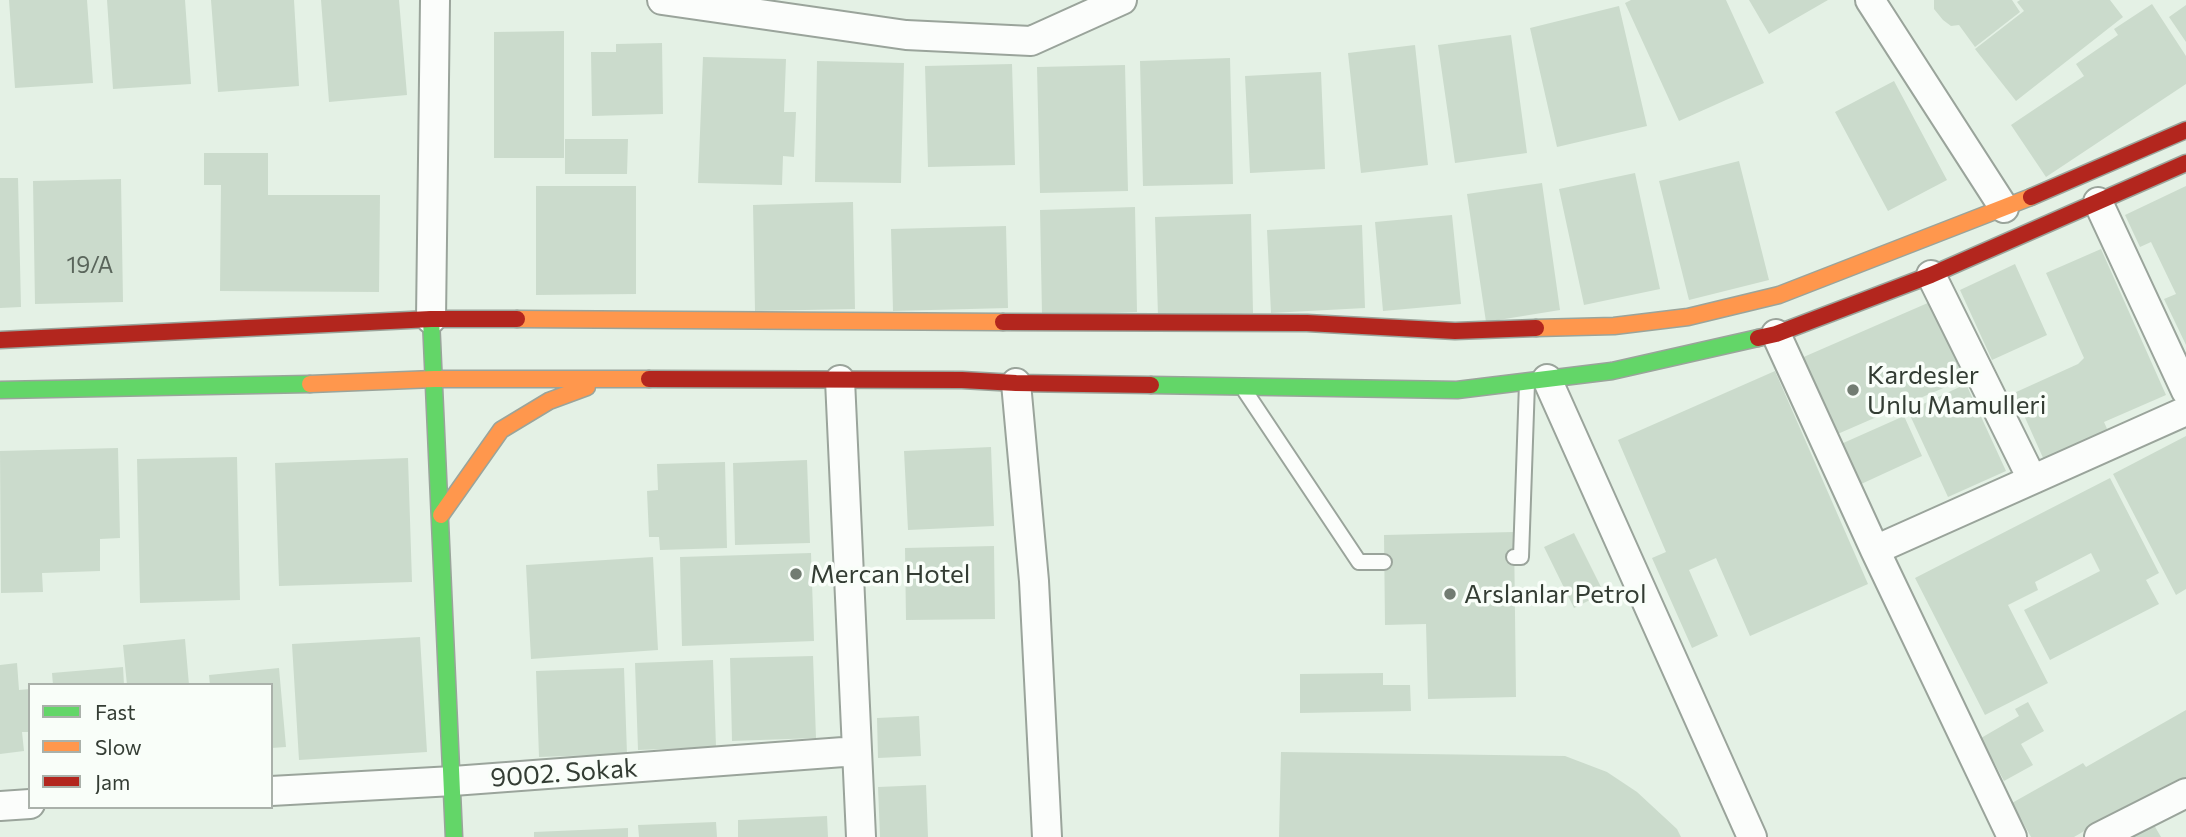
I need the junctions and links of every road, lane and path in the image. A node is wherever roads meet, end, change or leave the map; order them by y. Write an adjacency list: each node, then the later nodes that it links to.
1 (435, 0): 10 (street)
2 (662, 0): 3 (street)
3 (1122, 0)
4 (1870, 0): 8 (street)
5 (2186, 130): 8 (main road)
6 (2186, 163): 7 (main road)
7 (2098, 202): 9 (main road); 20 (street)
8 (2004, 208): 10 (main road)
9 (1931, 275): 11 (main road); 22 (street)
10 (431, 319): 12 (main road); 13 (main road)
11 (1776, 334): 16 (main road); 24 (street)
12 (0, 340)
13 (435, 379): 14 (main road); 19 (main road); 23 (main road)
14 (604, 380): 15 (main road); 23 (main road)
15 (840, 380): 17 (main road); 27 (street)
16 (1537, 380): 18 (main road); 25 (lane); 36 (street)
17 (1016, 383): 18 (main road); 35 (street)
18 (1242, 386): 26 (lane)
19 (0, 390)
20 (2186, 391)
21 (2186, 411): 22 (street)
22 (2032, 480): 24 (street)
23 (441, 515): 28 (main road)
24 (1875, 550): 37 (street)
25 (1514, 558)
26 (1384, 562)
27 (857, 751): 28 (street, 9002. Sokak); 34 (street)
28 (453, 782): 29 (street, 9002. Sokak); 33 (main road)
29 (273, 791)
30 (2186, 793): 38 (street)
31 (28, 804): 32 (street)
32 (0, 806)
33 (454, 837)
34 (861, 837)
35 (1047, 837)
36 (1752, 837)
37 (2012, 837)
38 (2099, 837)

